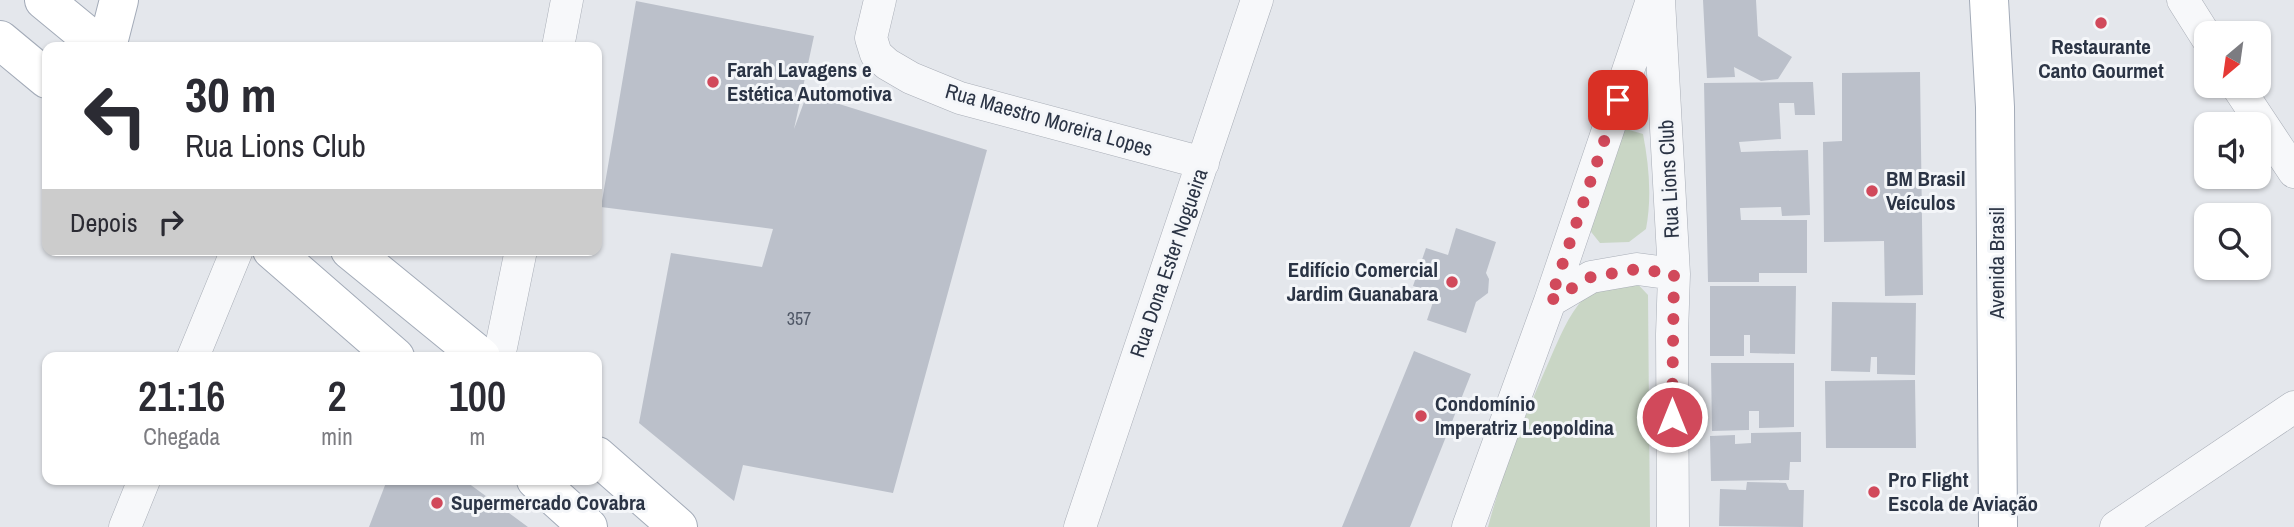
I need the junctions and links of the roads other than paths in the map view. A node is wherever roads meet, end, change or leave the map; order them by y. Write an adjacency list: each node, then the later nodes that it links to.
1 (44, 0): 12 (main road)
2 (118, 0): 13 (main road)
3 (567, 0): 14 (street)
4 (880, 0): 17 (street, Rua Maestro Moreira Lopes)
5 (1258, 0): 17 (street, Rua Dona Ester Nogueira)
6 (1652, 0): 24 (street)
7 (1659, 0): 23 (street, Rua Lions Club)
8 (1989, 0): 39 (main road, Avenida Brasil)
9 (2183, 0): 10 (street)
10 (2196, 21)
11 (0, 40): 15 (main road)
12 (95, 42)
13 (108, 42)
14 (559, 42)
15 (42, 75)
16 (2245, 98): 18 (street)
17 (1203, 163): 36 (street, Rua Dona Ester Nogueira)
18 (2294, 172)
19 (235, 256): 25 (street)
20 (279, 256): 26 (main road)
21 (357, 256): 27 (main road)
22 (520, 256): 28 (street)
23 (1674, 274): 24 (street); 38 (street, Rua Lions Club)
24 (1550, 301): 37 (street)
25 (195, 352)
26 (389, 352)
27 (475, 352)
28 (500, 352)
29 (2294, 407): 40 (street)
30 (602, 460): 35 (main road)
31 (142, 485): 33 (street)
32 (542, 485): 34 (main road)
33 (125, 527)
34 (588, 527)
35 (678, 527)
36 (1080, 527)
37 (1468, 527)
38 (1673, 527)
39 (1998, 527)
40 (2116, 527)

